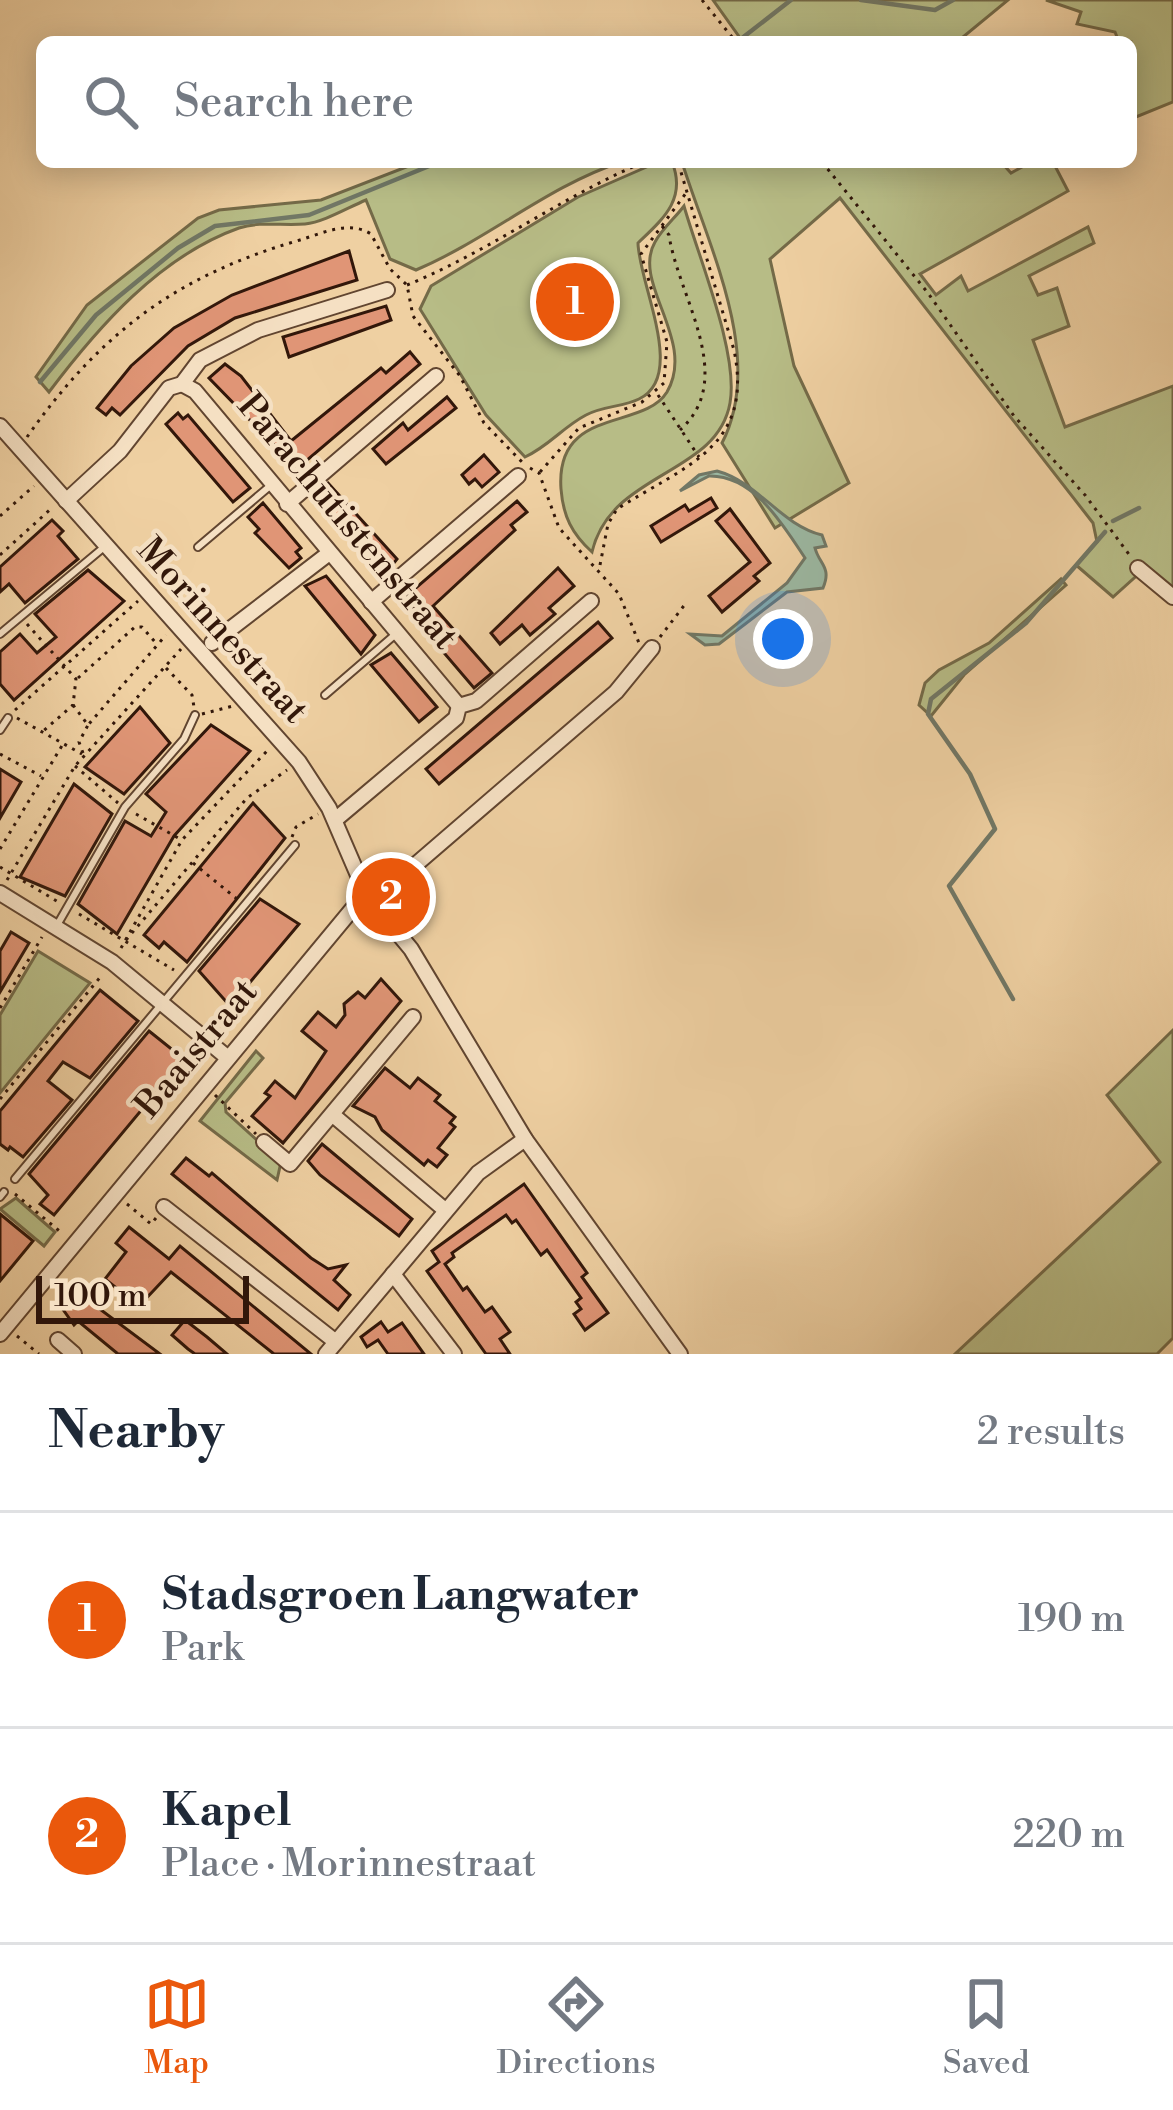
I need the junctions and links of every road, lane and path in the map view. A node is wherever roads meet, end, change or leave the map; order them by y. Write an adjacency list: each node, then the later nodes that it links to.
1 (701, 0): 2 (path)
2 (731, 36)
3 (631, 168): 8 (path)
4 (680, 168): 6 (path)
5 (827, 168): 29 (path)
6 (687, 193): 7 (path); 16 (path)
7 (662, 226): 12 (path); 14 (path)
8 (407, 285): 15 (path); 17 (path)
9 (387, 290): 11 (street)
10 (436, 376): 22 (street)
11 (182, 384): 20 (street, Parachutistenstraat); 21 (street)
12 (656, 394): 14 (path); 17 (path)
13 (0, 427): 15 (street, Morinnestraat)
14 (680, 430): 16 (path)
15 (19, 448): 18 (street, Morinnestraat)
16 (700, 459): 28 (path)
17 (539, 473): 28 (path)
18 (44, 476): 21 (street, Morinnestraat); 23 (path)
19 (518, 476): 33 (street)
20 (273, 483): 22 (street, Parachutistenstraat); 25 (lane)
21 (65, 500): 24 (street, Morinnestraat); 27 (path)
22 (287, 504): 26 (street, Parachutistenstraat)
23 (0, 516)
24 (106, 545): 30 (street, Morinnestraat); 35 (lane)
25 (198, 547)
26 (328, 554): 33 (street, Parachutistenstraat); 40 (street)
27 (0, 555)
28 (600, 567): 42 (path)
29 (1138, 568): 31 (street)
30 (148, 592): 39 (street, Morinnestraat); 44 (path)
31 (1173, 597)
32 (591, 601): 50 (street)
33 (371, 602): 36 (street, Parachutistenstraat)
34 (686, 603): 42 (path)
35 (21, 619): 37 (lane); 44 (path)
36 (400, 630): 47 (lane); 50 (street, Parachutistenstraat)
37 (0, 634)
38 (167, 636): 41 (path)
39 (190, 639): 45 (path); 48 (street, Morinnestraat)
40 (212, 644)
41 (157, 647): 43 (path); 46 (path)
42 (648, 653): 72 (street)
43 (148, 659): 45 (path); 53 (path)
44 (65, 666): 46 (path); 52 (path)
45 (163, 668): 51 (path); 59 (path)
46 (76, 679): 49 (path)
47 (325, 695)
48 (244, 698): 51 (path); 56 (street, Morinnestraat)
49 (73, 705): 53 (path); 55 (path)
50 (459, 706): 64 (street)
51 (195, 716): 63 (lane)
52 (9, 717): 54 (lane); 55 (path)
53 (88, 725): 59 (path)
54 (0, 730)
55 (41, 733): 57 (path)
56 (280, 741): 60 (street, Morinnestraat); 65 (path)
57 (63, 744): 59 (path); 62 (path)
58 (0, 754): 62 (path)
59 (84, 755): 61 (path)
60 (298, 762): 64 (street, Morinnestraat); 68 (path)
61 (75, 766): 63 (path); 70 (path)
62 (43, 777): 67 (path)
63 (125, 807): 65 (path); 74 (lane)
64 (332, 814): 66 (path); 72 (street, Morinnestraat)
65 (182, 840): 76 (path)
66 (295, 845): 73 (lane)
67 (0, 849)
68 (193, 863): 73 (path); 76 (path)
69 (0, 867): 70 (path)
70 (12, 873): 71 (path); 74 (path)
71 (0, 893): 75 (street)
72 (367, 896): 82 (street, Baaistraat); 86 (street, Morinnestraat)
73 (243, 904): 78 (lane)
74 (66, 907): 75 (lane); 76 (path)
75 (53, 926): 77 (street); 80 (path)
76 (125, 941): 77 (path); 78 (path)
77 (112, 962): 79 (street); 84 (path)
78 (183, 976): 79 (lane)
79 (161, 1001): 82 (street); 88 (lane)
80 (0, 1008)
81 (413, 1017): 85 (street)
82 (228, 1058): 83 (street, Baaistraat)
83 (205, 1086): 87 (path); 90 (street, Baaistraat)
84 (0, 1099)
85 (333, 1114): 87 (street); 92 (street)
86 (525, 1138): 92 (street); 101 (street, Morinnestraat)
87 (264, 1142)
88 (15, 1179)
89 (4, 1192): 93 (path)
90 (115, 1194): 91 (path); 93 (street, Baaistraat)
91 (164, 1207): 97 (street)
92 (445, 1210): 94 (street)
93 (74, 1243): 95 (street, Baaistraat)
94 (393, 1274): 97 (street); 100 (street)
95 (3, 1331): 98 (path)
96 (58, 1340): 99 (street)
97 (331, 1348)
98 (39, 1354)
99 (74, 1354)
100 (454, 1354)
101 (680, 1354)

